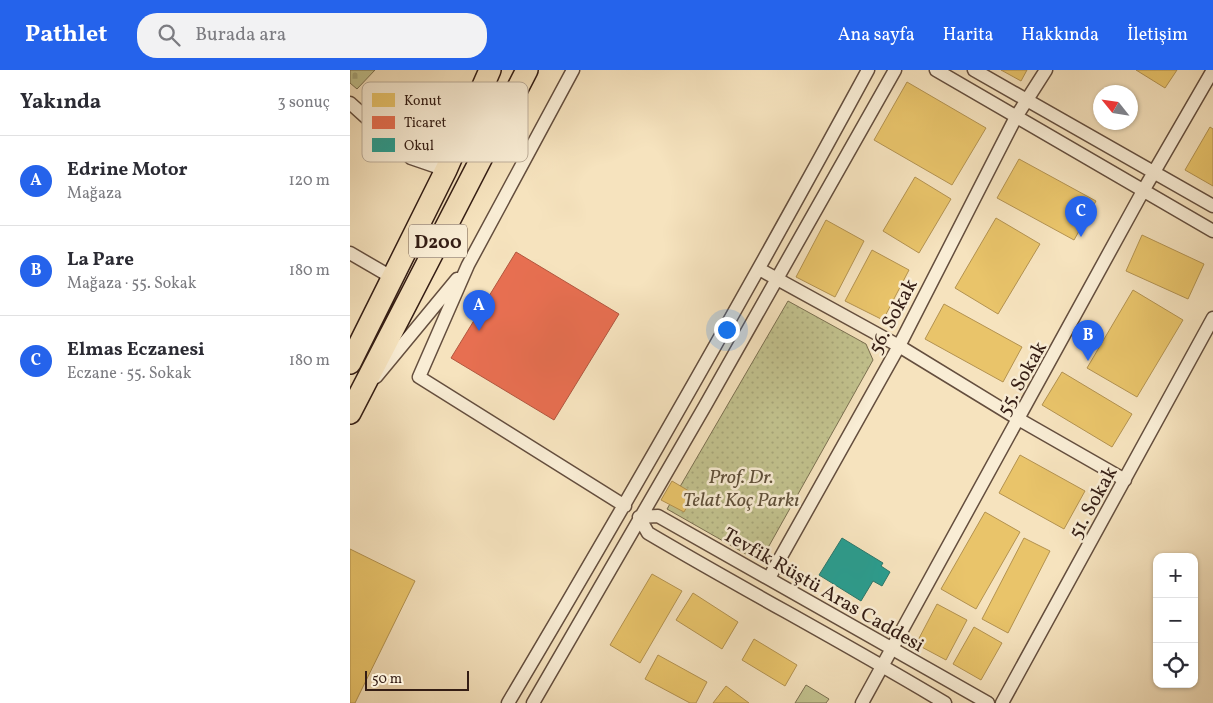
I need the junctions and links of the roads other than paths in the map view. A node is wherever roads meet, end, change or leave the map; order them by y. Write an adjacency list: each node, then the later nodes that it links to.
1 (490, 70): 10 (highway, D200)
2 (527, 70): 11 (highway, D200)
3 (573, 70): 16 (street)
4 (868, 70): 28 (street)
5 (895, 70): 30 (street)
6 (936, 70): 15 (street)
7 (974, 70): 12 (street)
8 (1046, 70): 12 (street, 56. Sokak)
9 (1213, 70): 22 (street, 55. Sokak)
10 (485, 82)
11 (521, 82)
12 (1027, 102): 15 (street, 56. Sokak); 22 (street)
13 (350, 103): 14 (street)
14 (362, 114)
15 (1016, 117): 23 (street); 32 (street, 56. Sokak)
16 (528, 154)
17 (423, 162): 21 (street)
18 (450, 162): 21 (highway, D200)
19 (479, 162): 34 (highway, D200)
20 (523, 162): 27 (street)
21 (446, 170): 29 (highway, D200)
22 (1155, 172): 23 (street, 55. Sokak); 24 (street)
23 (1143, 191): 25 (street); 36 (street, 55. Sokak)
24 (1213, 206)
25 (1213, 231)
26 (350, 253): 29 (street)
27 (468, 265): 34 (street); 38 (street)
28 (759, 268): 30 (street); 38 (street)
29 (393, 278): 33 (highway, D200)
30 (778, 278): 32 (street); 39 (street)
31 (1213, 318): 37 (street, 51. Sokak)
32 (899, 346): 36 (street); 40 (street, 56. Sokak)
33 (350, 363)
34 (362, 388): 35 (highway, D200)
35 (350, 413)
36 (1020, 420): 37 (street); 41 (street, 55. Sokak)
37 (1125, 480): 48 (street, 51. Sokak)
38 (625, 506): 43 (street)
39 (639, 518): 40 (street, Tevfik Rüştü Aras Caddesi); 42 (street, Tevfik Rüştü Aras Caddesi); 44 (street)
40 (769, 578): 41 (street, Tevfik Rüştü Aras Caddesi)
41 (891, 650): 42 (street, 55. Sokak); 47 (street, Tevfik Rüştü Aras Caddesi)
42 (882, 666): 45 (street, 55. Sokak); 46 (street, Tevfik Rüştü Aras Caddesi)
43 (508, 703)
44 (533, 703)
45 (862, 703)
46 (945, 703)
47 (988, 703)
48 (1002, 703)

